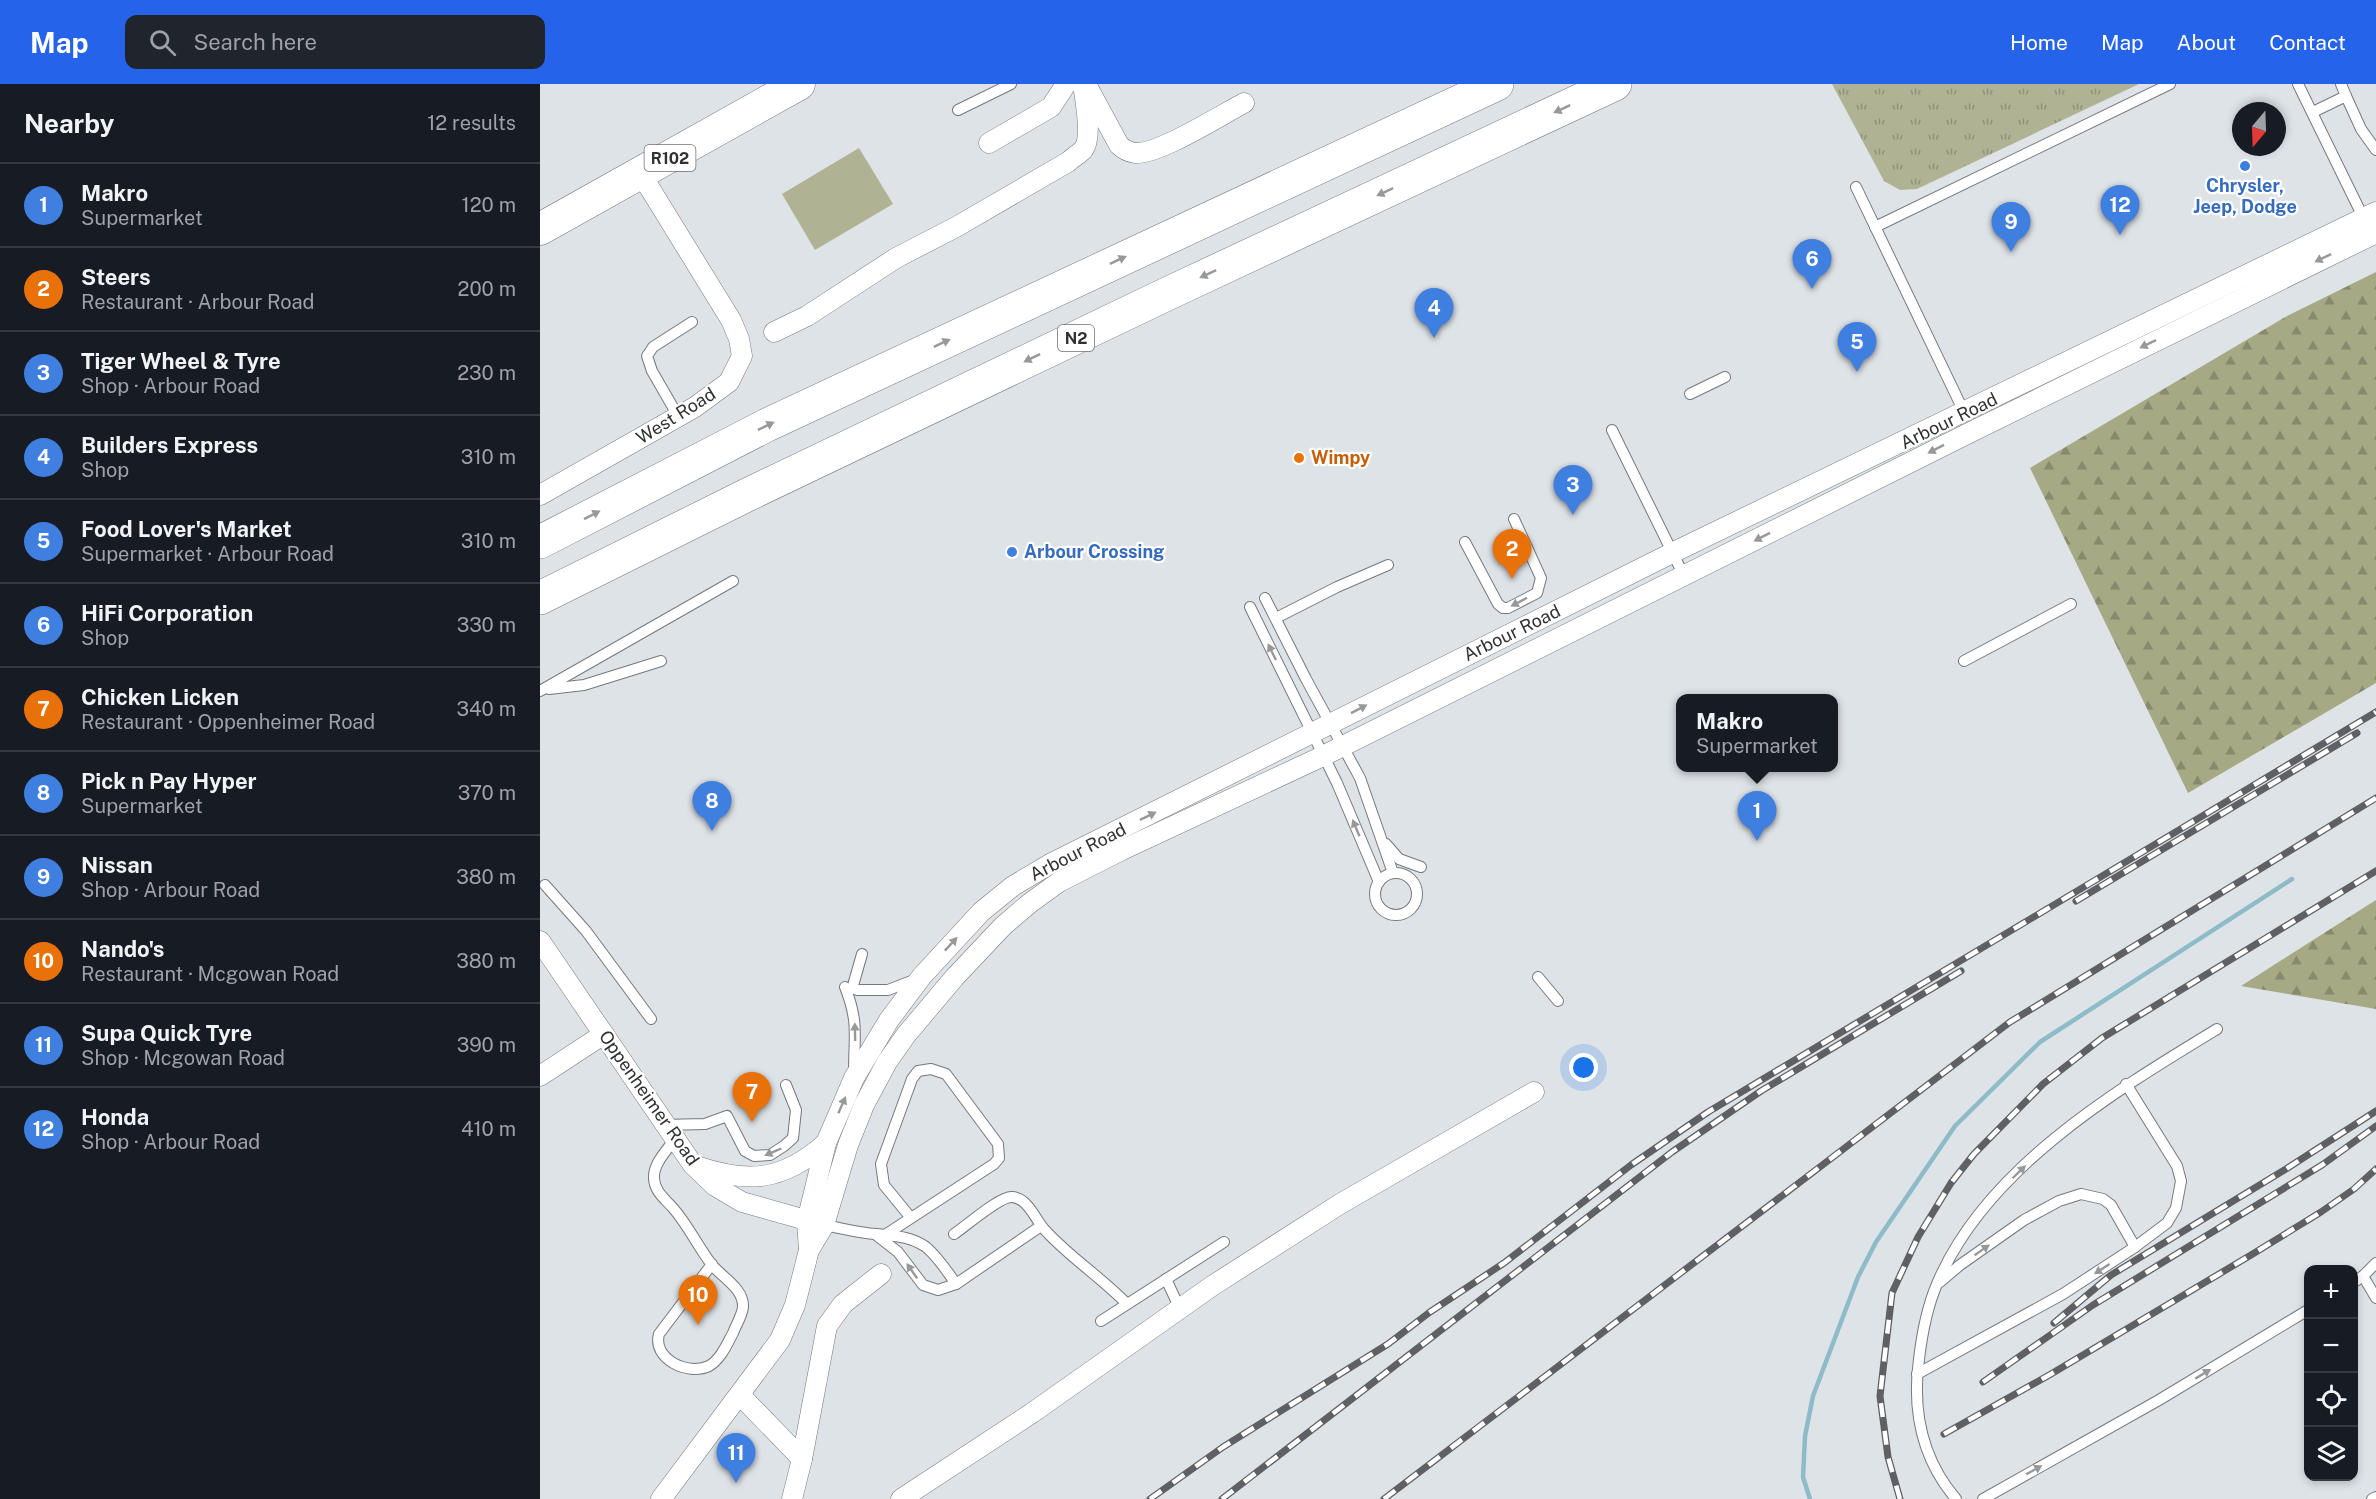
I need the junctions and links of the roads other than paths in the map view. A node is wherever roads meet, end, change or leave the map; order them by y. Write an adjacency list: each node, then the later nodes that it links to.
1 (799, 84): 16 (main road, R102)
2 (1011, 84): 12 (lane)
3 (1066, 84): 14 (street)
4 (1084, 84): 11 (street); 22 (street)
5 (1497, 84): 30 (highway, one-way to 5)
6 (1614, 84): 36 (highway, N2, one-way to 36)
7 (2170, 84): 19 (lane)
8 (2298, 84): 13 (lane)
9 (2341, 84): 10 (lane)
10 (2346, 96): 13 (lane); 15 (lane)
11 (1244, 103)
12 (958, 110)
13 (2313, 112): 18 (lane)
14 (990, 143)
15 (2376, 150)
16 (641, 174): 20 (main road, R102); 25 (street, West Road)
17 (1856, 187): 19 (lane)
18 (2372, 224): 26 (street, Arbour Road)
19 (1875, 227): 26 (lane)
20 (540, 229)
21 (692, 322): 25 (lane)
22 (774, 332)
23 (1725, 377): 24 (lane)
24 (1690, 394)
25 (678, 416): 28 (street, West Road)
26 (1969, 422): 32 (street, Arbour Road); 34 (street, Arbour Road, one-way to 34)
27 (1612, 430): 32 (lane)
28 (540, 495)
29 (1514, 519): 31 (lane, one-way to 31)
30 (540, 542)
31 (1465, 542)
32 (1672, 553): 34 (lane); 44 (street, Arbour Road, one-way to 32)
33 (1388, 565): 40 (lane)
34 (1684, 576): 46 (street, Arbour Road)
35 (733, 581): 43 (lane)
36 (540, 598)
37 (1265, 598): 40 (lane)
38 (2070, 604): 42 (lane)
39 (1250, 607): 45 (lane, one-way to 39)
40 (1276, 618): 44 (lane)
41 (662, 661): 43 (lane)
42 (1964, 661)
43 (542, 690)
44 (1331, 723): 45 (street, Arbour Road); 46 (lane)
45 (1311, 732): 47 (lane); 55 (street, Arbour Road, one-way to 45)
46 (1343, 745): 47 (street, Arbour Road); 48 (lane)
47 (1323, 756): 51 (lane, one-way to 47); 71 (street, Arbour Road)
48 (1381, 837): 49 (lane); 50 (lane)
49 (1421, 867)
50 (1393, 873): 51 (lane); 51 (lane)
51 (1379, 882)
52 (545, 885): 59 (lane)
53 (540, 941): 61 (street, Oppenheimer Road)
54 (862, 954): 57 (lane)
55 (922, 976): 57 (lane); 63 (street, Arbour Road)
56 (1538, 977): 58 (lane)
57 (851, 989): 63 (lane, one-way to 57)
58 (1558, 1001)
59 (651, 1019)
60 (2217, 1029): 64 (lane)
61 (604, 1034): 62 (street); 67 (street, Oppenheimer Road)
62 (540, 1077)
63 (854, 1078): 68 (street, Arbour Road, one-way to 63)
64 (2126, 1084): 76 (lane); 83 (lane, one-way to 64)
65 (786, 1085): 67 (lane, one-way to 67)
66 (1534, 1092): 86 (street)
67 (669, 1132): 69 (street, Oppenheimer Road); 78 (lane)
68 (826, 1143): 69 (street); 71 (street, Arbour Road)
69 (693, 1165): 71 (street, Oppenheimer Road)
70 (911, 1218): 70 (lane); 73 (lane)
71 (815, 1223): 73 (lane); 90 (street)
72 (1041, 1226): 74 (lane); 82 (lane); 85 (lane)
73 (880, 1234): 82 (lane); 82 (lane, one-way to 73)
74 (954, 1234)
75 (1224, 1242): 80 (lane)
76 (2135, 1248): 83 (lane, one-way to 76); 89 (lane, one-way to 89)
77 (2376, 1263): 81 (lane)
78 (712, 1264): 78 (lane)
79 (881, 1274): 91 (street)
80 (1166, 1279): 85 (lane); 86 (lane)
81 (2358, 1280): 84 (lane)
82 (956, 1284)
83 (1936, 1286): 89 (lane)
84 (2376, 1298)
85 (1127, 1304): 88 (lane)
86 (1180, 1309): 95 (street)
87 (2304, 1312): 97 (lane, one-way to 87)
88 (1101, 1321)
89 (1917, 1374): 96 (lane)
90 (741, 1396): 91 (street); 93 (street)
91 (802, 1459): 94 (street)
92 (2376, 1497): 98 (lane)
93 (661, 1499)
94 (792, 1499)
95 (901, 1499)
96 (1956, 1499)
97 (1983, 1499)
98 (2372, 1499)

